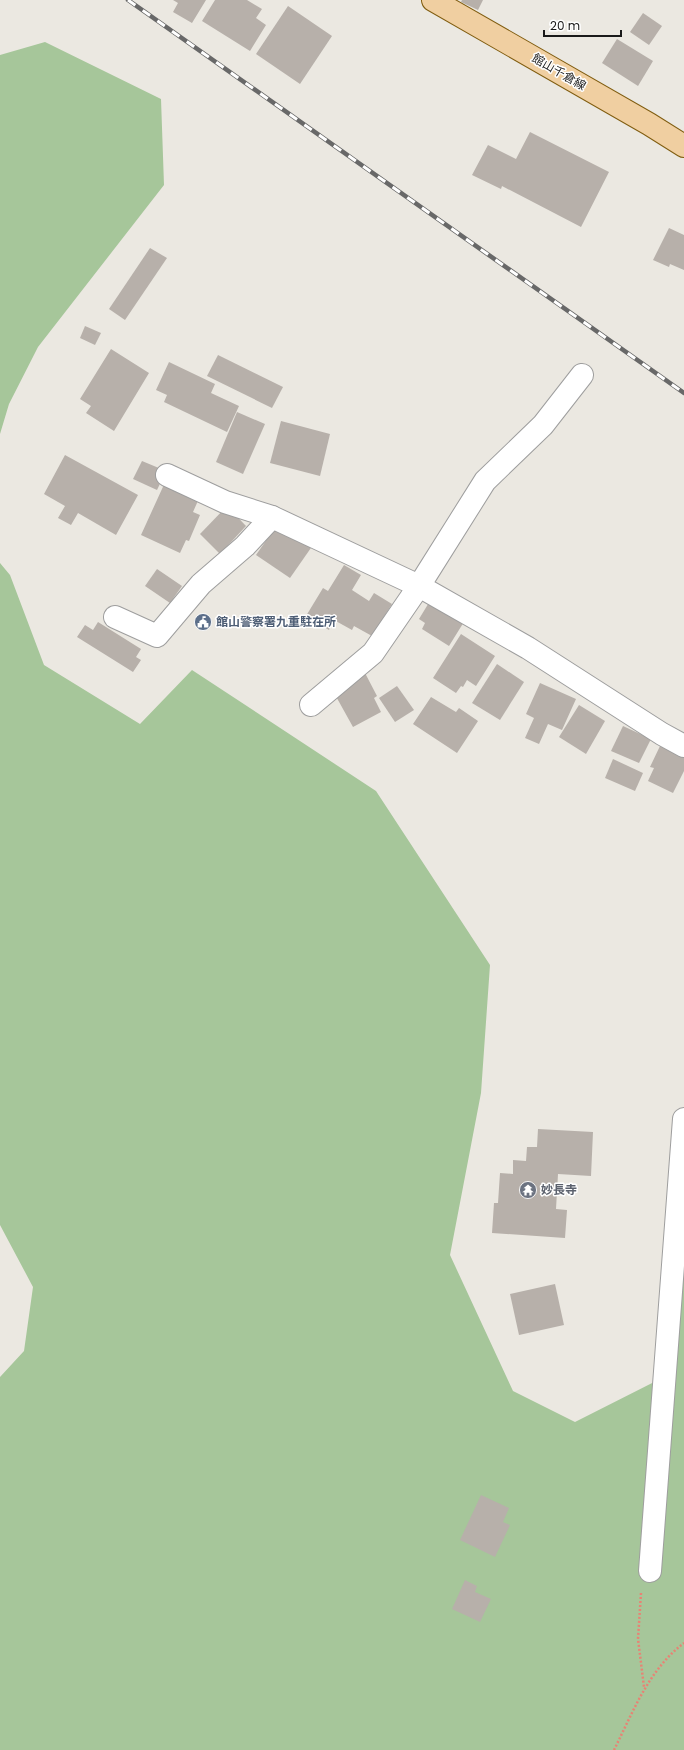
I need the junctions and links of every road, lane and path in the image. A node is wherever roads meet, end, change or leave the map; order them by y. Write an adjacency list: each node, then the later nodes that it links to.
1 (433, 0): 2 (main road, 館山千倉線)
2 (684, 146)
3 (582, 375): 6 (street)
4 (167, 475): 5 (street)
5 (272, 517): 6 (street); 7 (street)
6 (419, 586): 8 (street); 9 (street)
7 (115, 617)
8 (311, 705)
9 (684, 746)
10 (684, 1119): 11 (street)
11 (650, 1571): 13 (path)
12 (684, 1643): 13 (path)
13 (644, 1688): 14 (path)
14 (614, 1750)

